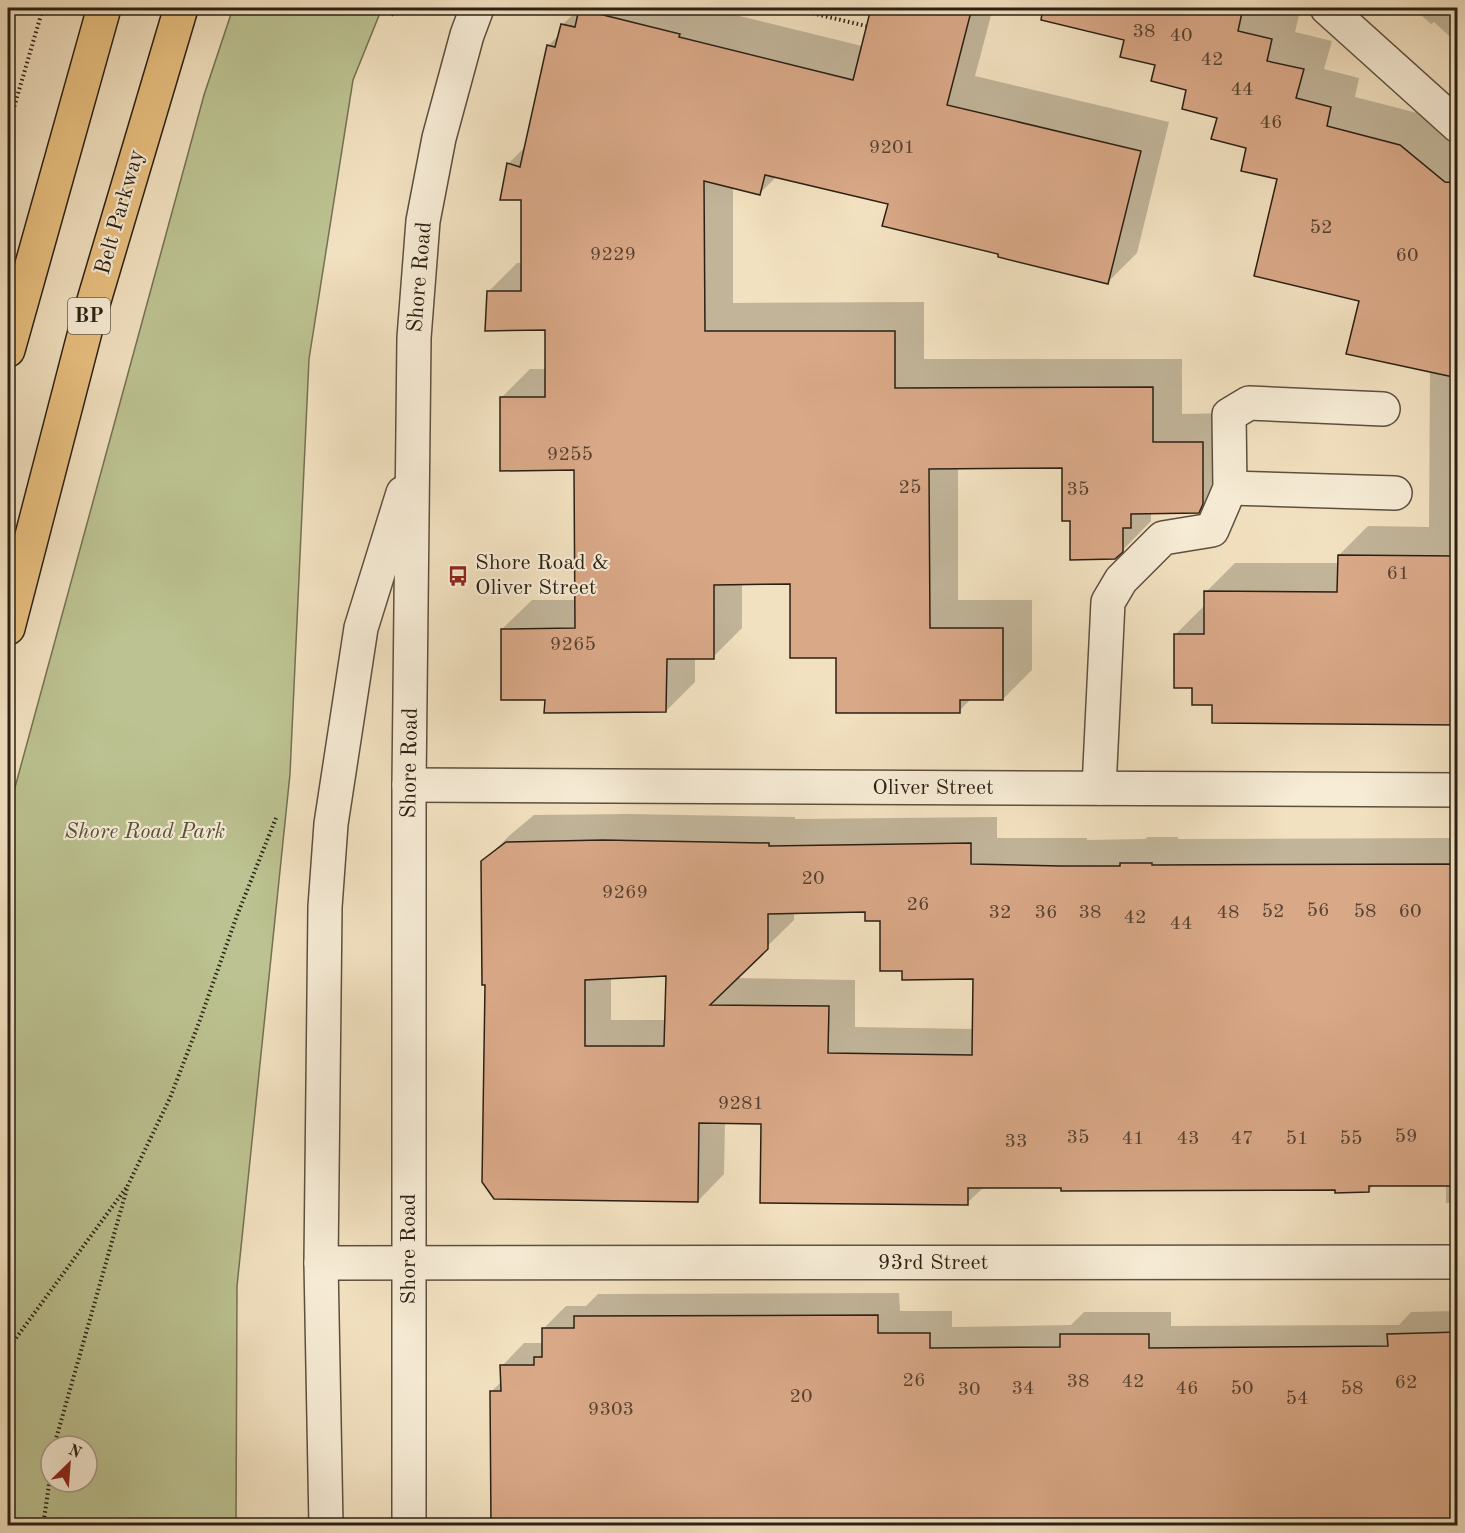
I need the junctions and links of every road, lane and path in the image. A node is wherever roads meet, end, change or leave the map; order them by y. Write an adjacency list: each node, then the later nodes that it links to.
1 (43, 8): 11 (path)
2 (104, 8): 12 (highway)
3 (181, 8): 17 (highway, Belt Parkway / BP)
4 (386, 8): 8 (path)
5 (477, 8): 14 (street, Shore Road)
6 (791, 8): 9 (path)
7 (1327, 8): 10 (street)
8 (396, 17)
9 (866, 26)
10 (1458, 126)
11 (8, 128)
12 (8, 350)
13 (1383, 409): 15 (street)
14 (413, 459): 18 (street, Shore Road); 24 (street)
15 (1230, 488): 16 (street); 19 (street)
16 (1395, 493)
17 (8, 628)
18 (409, 785): 19 (street, Oliver Street); 25 (street, Shore Road)
19 (1098, 788): 20 (street, Oliver Street)
20 (1458, 790)
21 (276, 819): 22 (path)
22 (128, 1185): 26 (path); 27 (path)
23 (1458, 1262): 25 (street, 93rd Street)
24 (321, 1263): 25 (street, 93rd Street); 30 (street)
25 (409, 1263): 31 (street, Shore Road)
26 (8, 1349)
27 (57, 1434)
28 (48, 1494): 29 (path)
29 (43, 1526)
30 (326, 1526)
31 (409, 1526)

